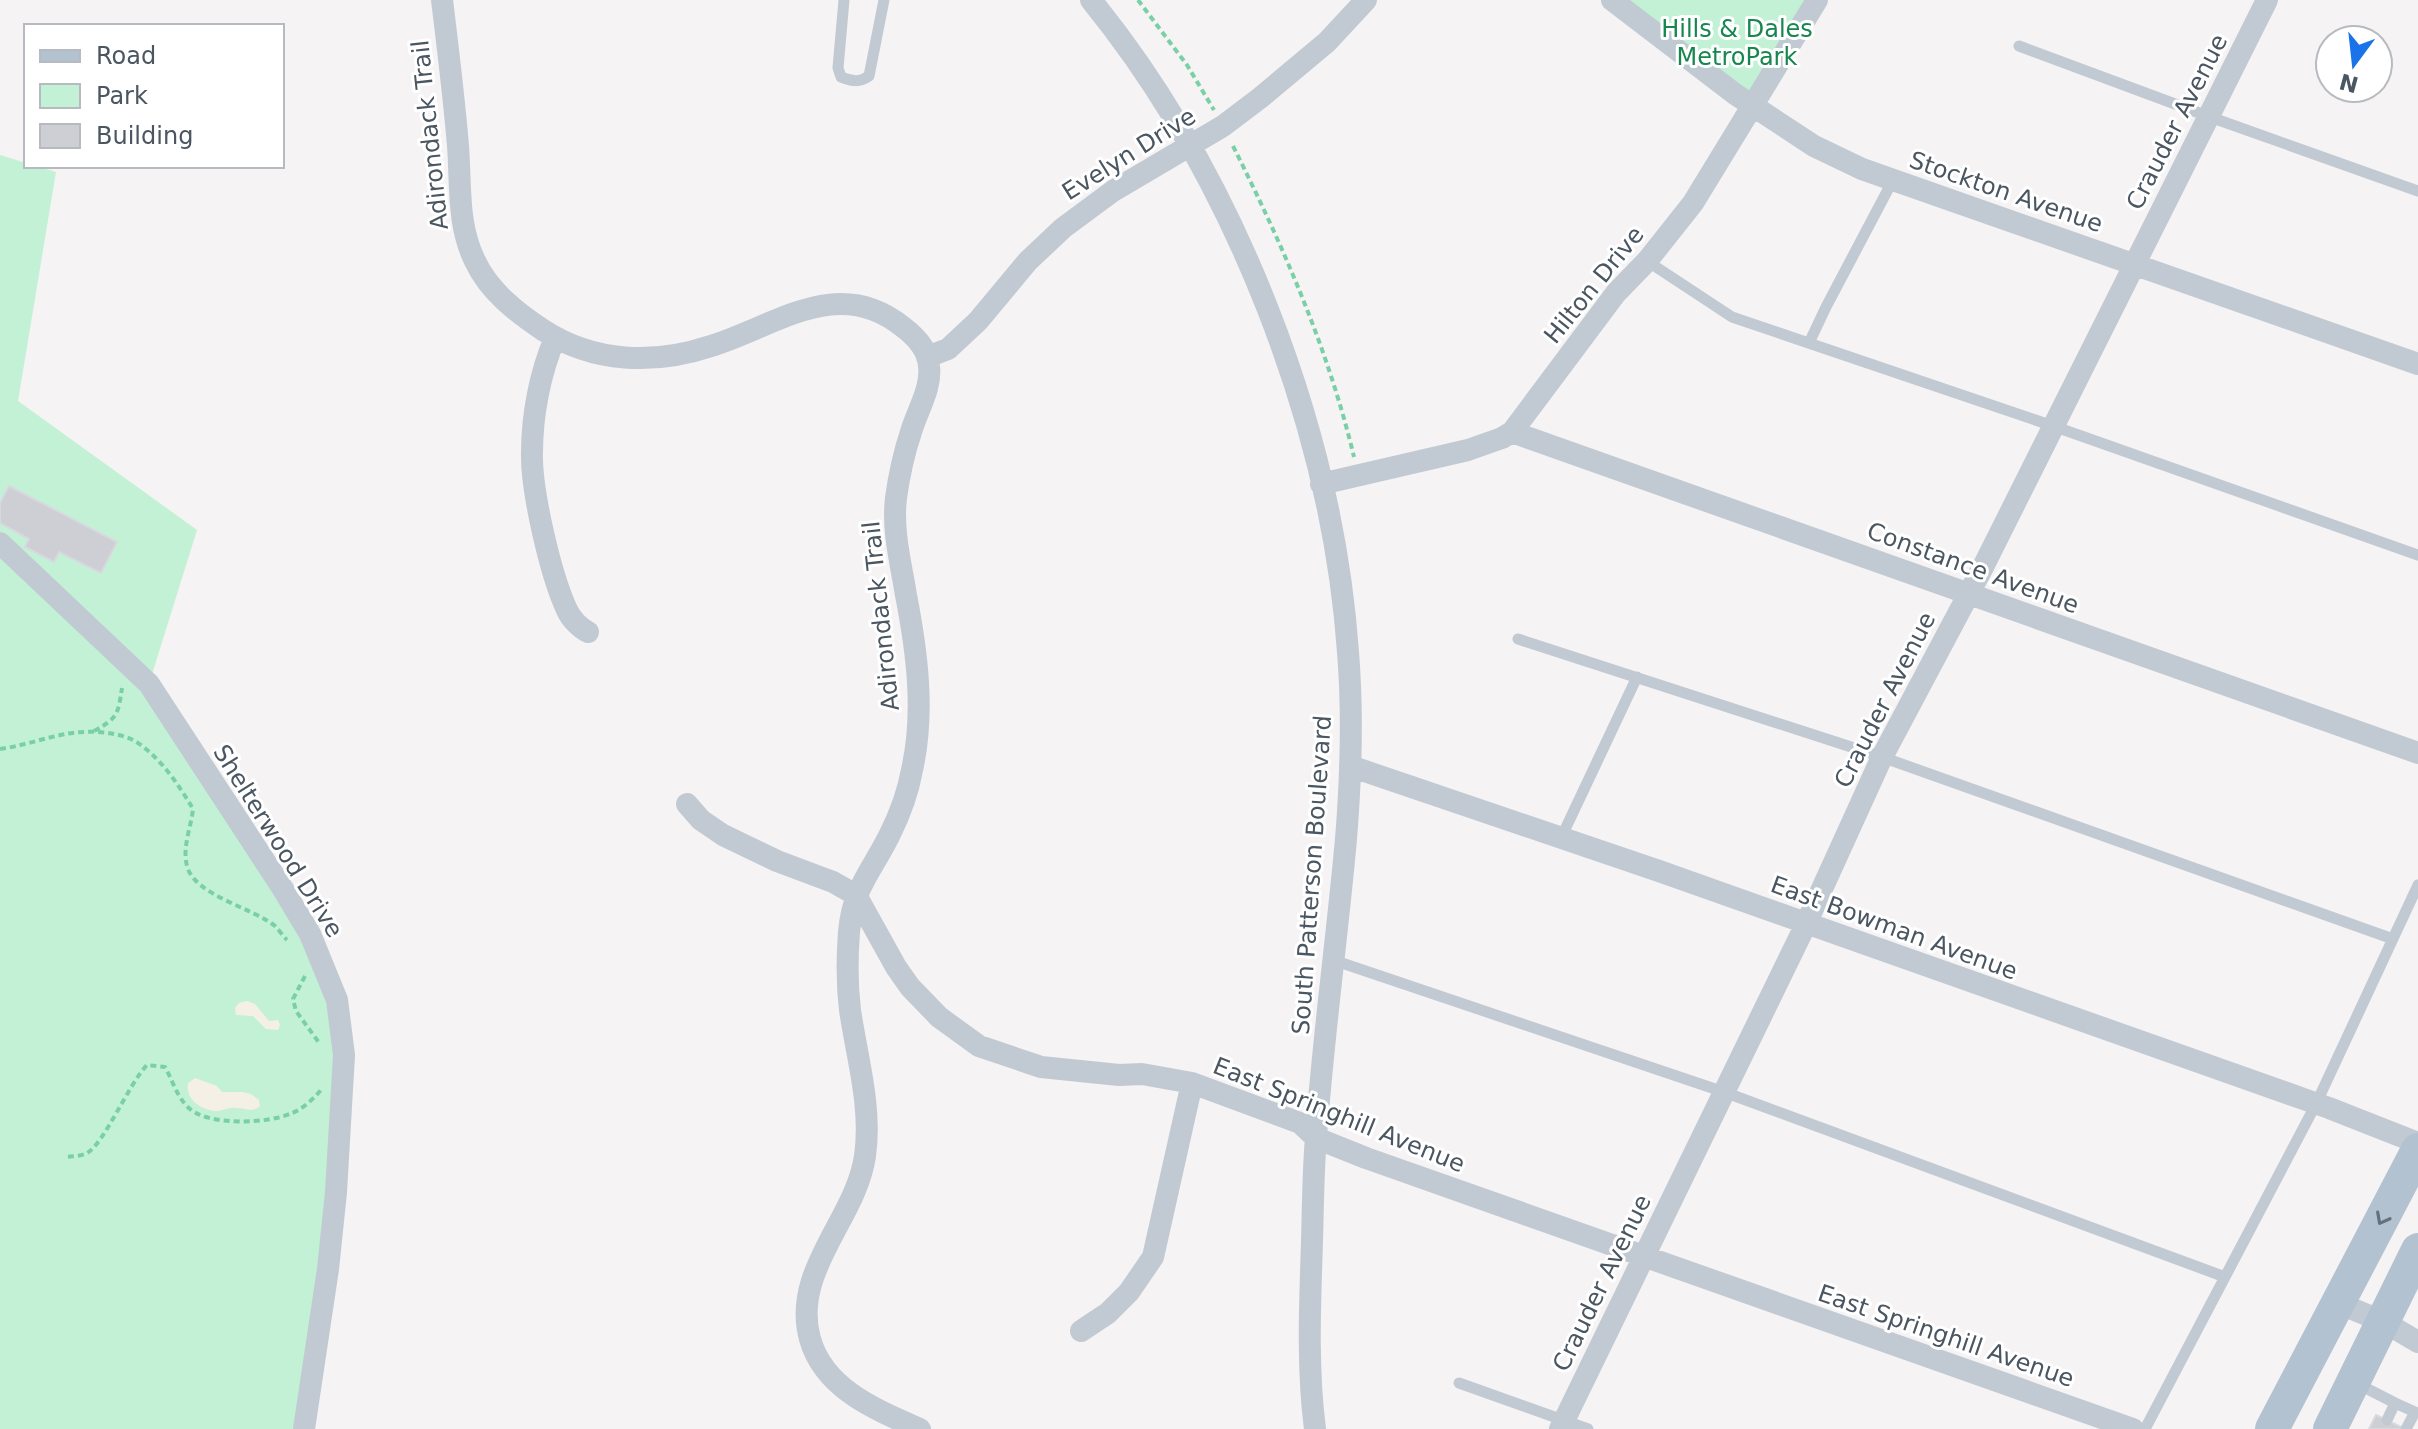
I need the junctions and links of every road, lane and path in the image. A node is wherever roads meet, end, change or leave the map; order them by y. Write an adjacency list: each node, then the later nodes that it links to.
1 (442, 0): 19 (street, Adirondack Trail)
2 (844, 0): 3 (lane)
3 (884, 0)
4 (1091, 0): 14 (street, South Patterson Boulevard)
5 (1138, 0): 13 (path)
6 (1366, 0): 13 (street, Evelyn Drive)
7 (1612, 0): 11 (street, Stockton Avenue)
8 (1817, 0): 11 (street, Hilton Drive)
9 (2267, 0): 12 (street, Crauder Avenue)
10 (2019, 46): 12 (lane)
11 (1752, 105): 15 (street, Stockton Avenue); 17 (street, Hilton Drive)
12 (2210, 117): 16 (lane); 18 (street, Crauder Avenue)
13 (1223, 126): 14 (street, Evelyn Drive); 25 (path)
14 (1189, 147): 21 (street, Evelyn Drive); 26 (street, South Patterson Boulevard)
15 (1893, 180): 18 (street, Stockton Avenue); 20 (lane)
16 (2418, 191)
17 (1647, 261): 20 (lane); 24 (street, Hilton Drive)
18 (2134, 264): 22 (street, Stockton Avenue); 23 (street, Crauder Avenue)
19 (555, 338): 21 (street, Adirondack Trail); 30 (street)
20 (1809, 343): 23 (lane)
21 (927, 357): 42 (street, Adirondack Trail)
22 (2418, 364)
23 (2053, 426): 28 (lane); 29 (street, Crauder Avenue)
24 (1512, 432): 25 (street); 29 (street, Constance Avenue)
25 (1359, 475): 26 (street)
26 (1321, 484): 38 (street, South Patterson Boulevard)
27 (0, 543): 32 (street, Shelterwood Drive)
28 (2418, 555)
29 (1968, 594): 36 (street, Constance Avenue); 37 (street, Crauder Avenue)
30 (588, 632)
31 (1518, 639): 33 (lane)
32 (125, 662): 34 (path); 69 (street, Shelterwood Drive)
33 (1637, 677): 37 (lane); 40 (lane)
34 (94, 731): 35 (path); 45 (path)
35 (0, 749)
36 (2418, 753)
37 (1882, 757): 43 (street, Crauder Avenue); 44 (lane)
38 (1350, 766): 40 (street, East Bowman Avenue); 46 (street, South Patterson Boulevard)
39 (687, 804): 42 (street)
40 (1561, 838): 43 (street, East Bowman Avenue)
41 (2418, 885): 44 (lane)
42 (856, 895): 49 (street, East Springhill Avenue); 70 (street, Adirondack Trail)
43 (1806, 924): 51 (street, Crauder Avenue); 52 (street, East Bowman Avenue)
44 (2393, 939): 52 (lane)
45 (295, 951)
46 (1333, 960): 51 (lane); 53 (street, South Patterson Boulevard)
47 (305, 971): 48 (path)
48 (325, 1049)
49 (1192, 1083): 53 (street, East Springhill Avenue); 61 (street)
50 (322, 1088): 55 (path)
51 (1724, 1092): 57 (street, Crauder Avenue); 58 (lane)
52 (2316, 1104): 54 (street, East Bowman Avenue); 58 (lane)
53 (1316, 1138): 57 (street, East Springhill Avenue); 71 (street, South Patterson Boulevard)
54 (2415, 1156): 59 (main road, one-way to 59)
55 (68, 1157)
56 (2418, 1250): 60 (main road)
57 (1643, 1257): 68 (street, Crauder Avenue); 73 (street, East Springhill Avenue)
58 (2225, 1277): 74 (lane)
59 (2338, 1303): 60 (street); 75 (main road)
60 (2384, 1322): 62 (street); 63 (main road)
61 (1081, 1331)
62 (2418, 1342)
63 (2354, 1382): 65 (lane); 76 (main road)
64 (1459, 1383): 68 (lane)
65 (2395, 1403): 66 (lane); 67 (lane)
66 (2417, 1411): 77 (lane)
67 (2387, 1420)
68 (1562, 1425): 72 (lane)
69 (304, 1429)
70 (920, 1429)
71 (1315, 1429)
72 (1588, 1429)
73 (2133, 1429)
74 (2145, 1429)
75 (2272, 1429)
76 (2330, 1429)
77 (2406, 1429)

